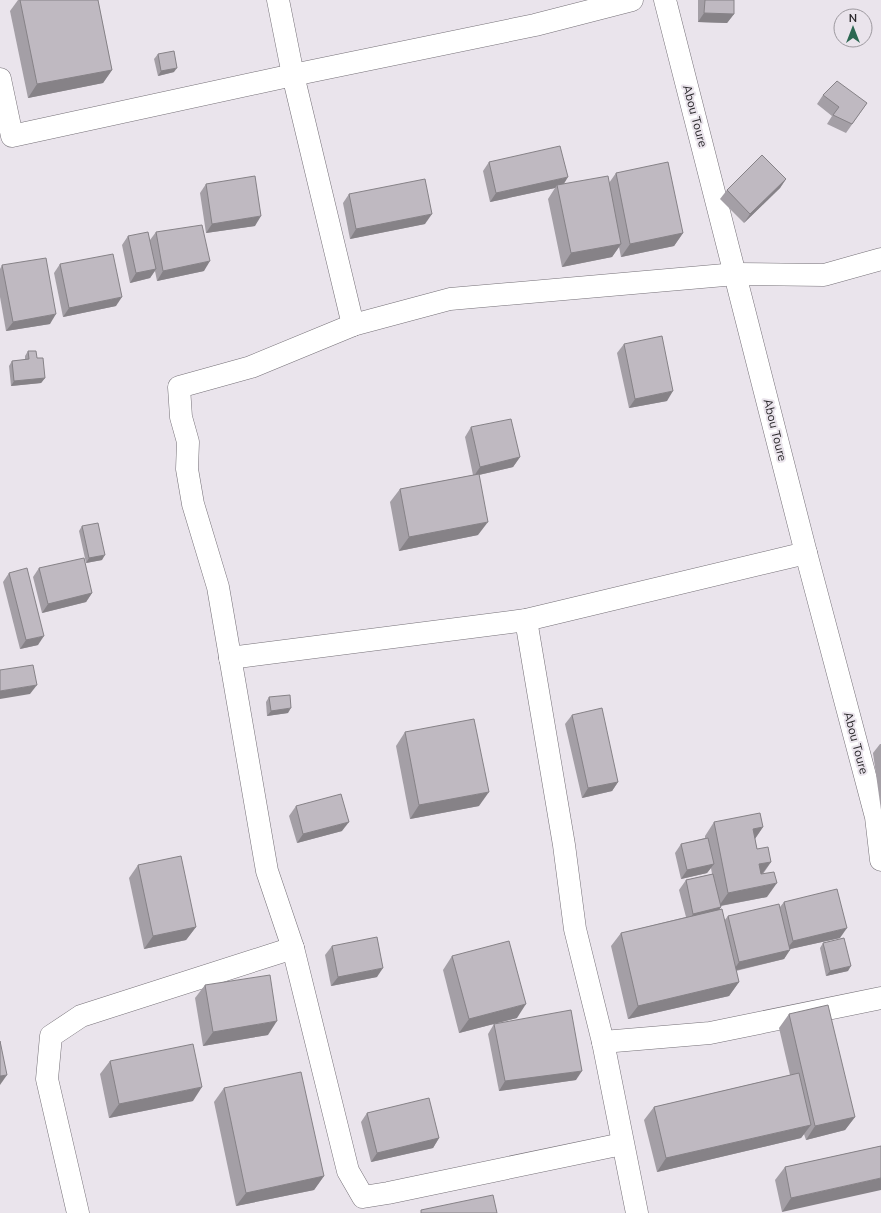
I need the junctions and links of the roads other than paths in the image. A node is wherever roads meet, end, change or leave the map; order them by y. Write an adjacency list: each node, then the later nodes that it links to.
1 (278, 0): 4 (street)
2 (632, 0): 4 (street)
3 (665, 0): 8 (street, Abou Toure)
4 (293, 75): 6 (street); 9 (street)
5 (0, 79): 6 (street)
6 (6, 137)
7 (881, 259): 8 (street)
8 (736, 274): 9 (street); 10 (street, Abou Toure)
9 (353, 325): 12 (street)
10 (806, 553): 11 (street); 13 (street, Abou Toure)
11 (526, 620): 12 (street); 17 (street)
12 (230, 658): 15 (street)
13 (878, 816): 14 (street, Abou Toure)
14 (881, 860)
15 (293, 948): 18 (street); 19 (street)
16 (881, 998): 17 (street)
17 (603, 1042): 18 (street)
18 (622, 1144): 20 (street)
19 (78, 1213)
20 (637, 1213)

